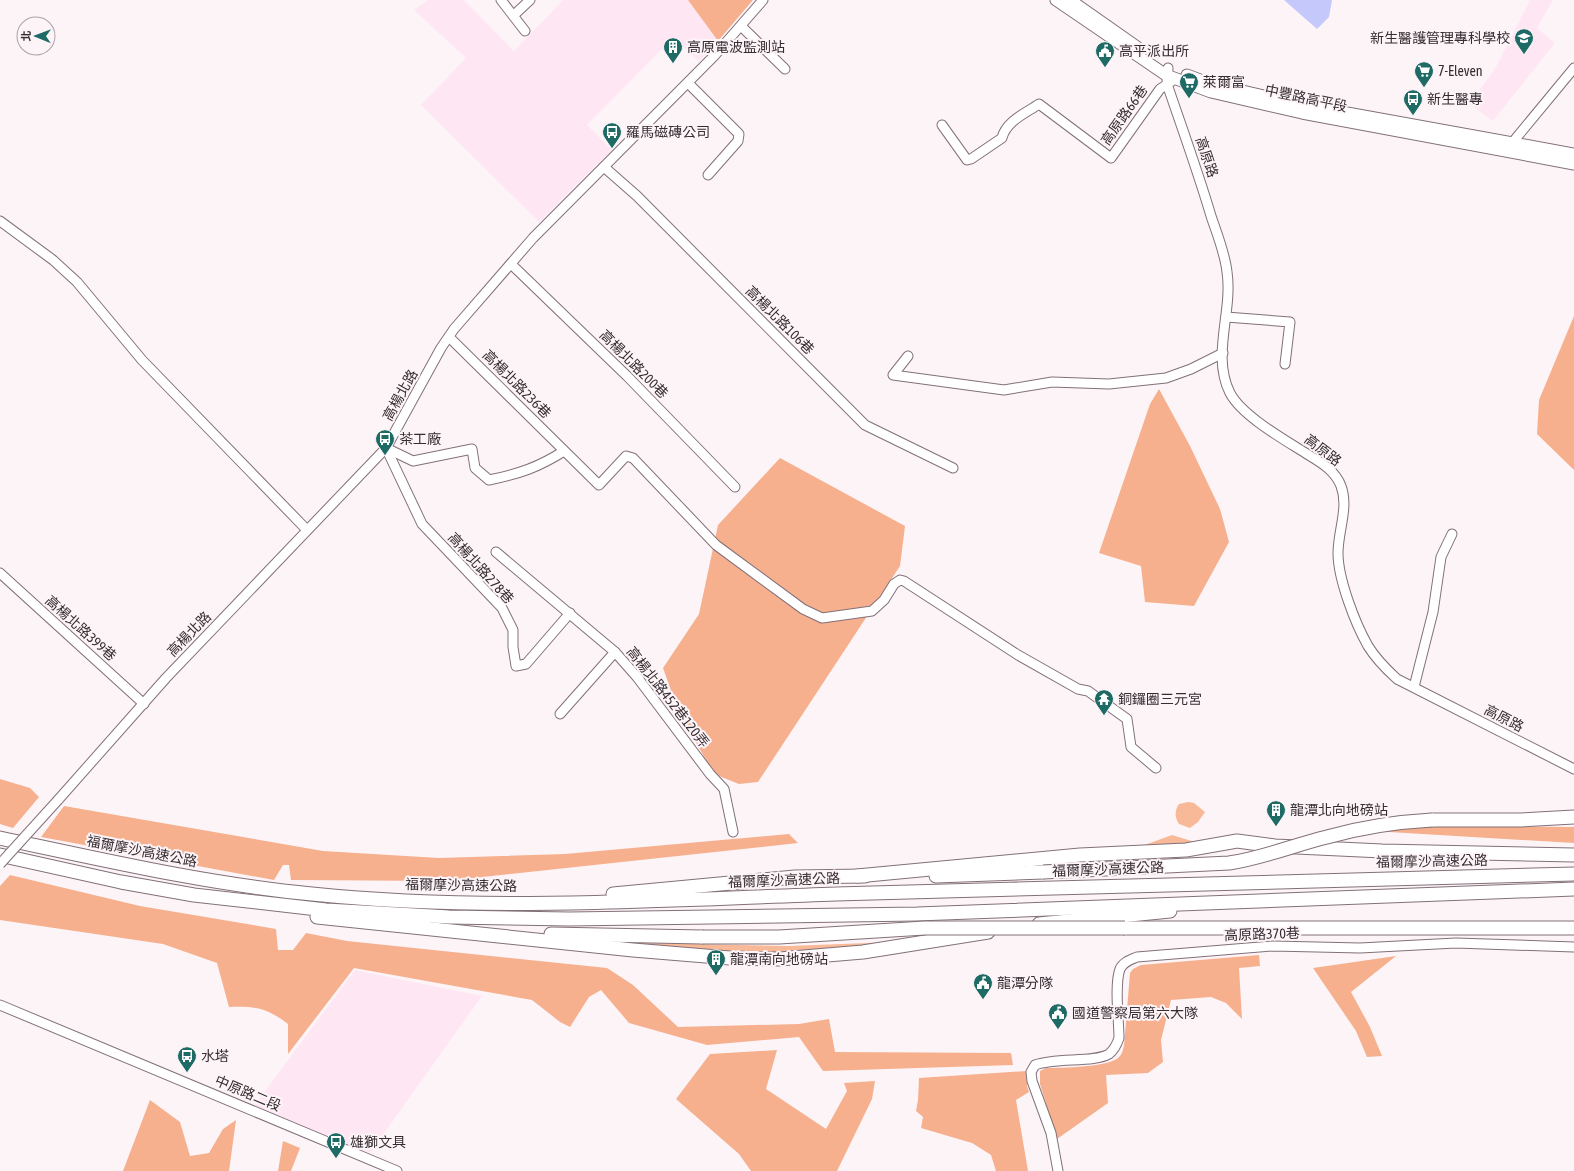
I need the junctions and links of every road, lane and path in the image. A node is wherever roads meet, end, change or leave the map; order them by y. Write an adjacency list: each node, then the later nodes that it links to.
1 (501, 0): 6 (street)
2 (530, 0): 6 (street)
3 (763, 0): 7 (street, 高楊北路)
4 (1056, 0): 11 (main road, 中豐路高平段)
5 (1070, 0): 11 (main road, 中豐路高平段)
6 (514, 15): 8 (street)
7 (741, 26): 10 (street); 12 (street, 高楊北路)
8 (525, 31)
9 (1574, 68): 14 (street)
10 (785, 69)
11 (1169, 76): 13 (street, 高原路66巷); 14 (main road, 中豐路高平段); 16 (main road, 中豐路高平段); 21 (street, 高原路)
12 (688, 83): 17 (street, 高楊北路); 18 (street)
13 (942, 125)
14 (1512, 143): 15 (main road, 中豐路高平段)
15 (1574, 154)
16 (1574, 164)
17 (604, 167): 20 (street, 高楊北路); 28 (street, 高楊北路106巷)
18 (708, 175)
19 (0, 221): 30 (street)
20 (511, 264): 22 (street, 高楊北路); 29 (street, 高楊北路200巷)
21 (1226, 317): 23 (street, 高原路); 25 (street)
22 (449, 337): 26 (street, 高楊北路); 27 (street, 高楊北路236巷)
23 (1223, 353): 24 (street); 36 (street, 高原路)
24 (908, 356)
25 (1285, 364)
26 (386, 448): 27 (street); 30 (street, 高楊北路); 34 (street, 高楊北路278巷)
27 (564, 451): 39 (street, 高楊北路236巷)
28 (953, 468)
29 (734, 487)
30 (307, 530): 37 (street, 高楊北路)
31 (1452, 534): 36 (street)
32 (496, 552): 34 (street, 高楊北路452巷120弄)
33 (0, 573): 37 (street, 高楊北路399巷)
34 (570, 613): 35 (street, 高楊北路452巷120弄)
35 (615, 652): 38 (street); 44 (street, 高楊北路452巷120弄)
36 (1414, 687): 40 (street, 高原路)
37 (144, 704): 48 (street, 高楊北路, bridge)
38 (560, 714)
39 (1156, 768)
40 (1574, 769)
41 (1574, 810): 43 (highway)
42 (1574, 817): 43 (highway)
43 (1544, 818): 50 (highway, bridge)
44 (733, 832)
45 (0, 838): 54 (highway, 福爾摩沙高速公路)
46 (0, 854): 52 (highway)
47 (1574, 855): 50 (highway)
48 (0, 864)
49 (1574, 874): 54 (highway, 福爾摩沙高速公路)
50 (857, 876): 54 (highway)
51 (1574, 888): 53 (highway)
52 (194, 894): 53 (highway); 56 (highway)
53 (1231, 901): 56 (highway)
54 (536, 902)
55 (1574, 928): 56 (highway, bridge)
56 (487, 934)
57 (1574, 947): 60 (street, 高原路370巷)
58 (0, 1005): 59 (street, 中原路二段)
59 (397, 1171)
60 (1058, 1171)

